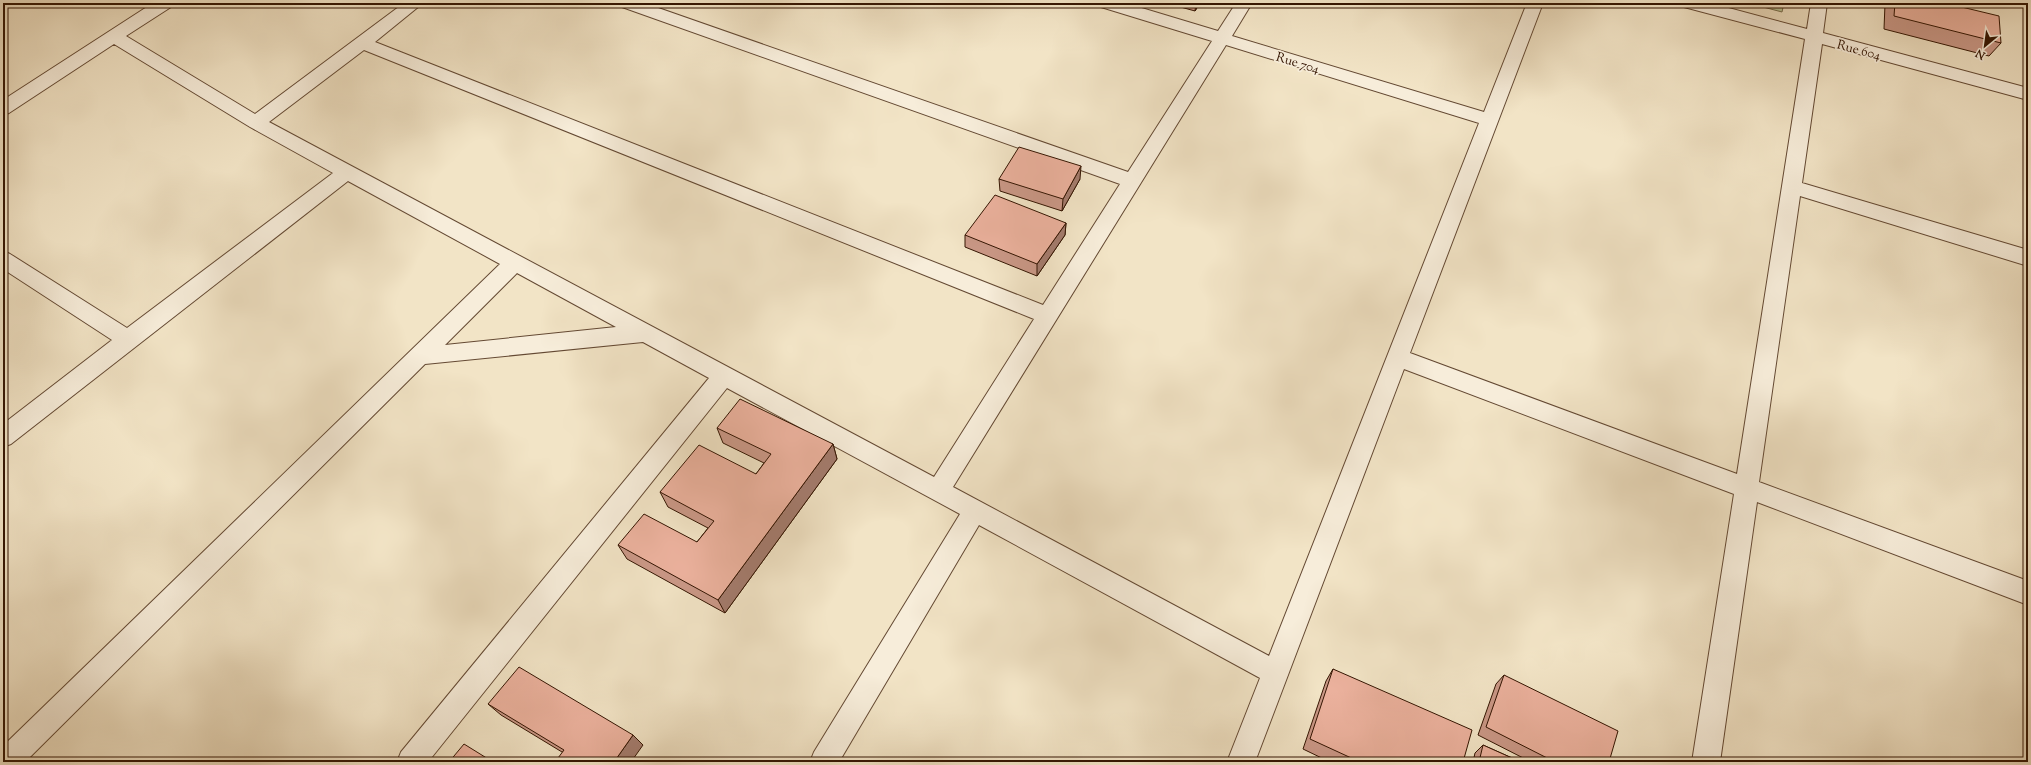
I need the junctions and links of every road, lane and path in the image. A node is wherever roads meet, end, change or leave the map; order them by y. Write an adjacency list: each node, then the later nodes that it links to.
1 (165, 3): 9 (street)
2 (415, 3): 12 (street)
3 (628, 3): 18 (street)
4 (1107, 3): 11 (street, Rue 704)
5 (1244, 3): 11 (street)
6 (1535, 3): 15 (street)
7 (1690, 3): 10 (street, Rue 604)
8 (1819, 3): 10 (street)
9 (114, 36): 14 (street); 16 (street)
10 (1814, 36): 13 (street, Rue 604); 19 (street)
11 (1222, 38): 15 (street, Rue 704); 18 (street)
12 (362, 43): 16 (street); 23 (street)
13 (2028, 94)
14 (3, 109)
15 (1489, 120): 27 (street)
16 (256, 124): 17 (street)
17 (347, 172): 22 (street); 25 (street)
18 (1132, 181): 23 (street)
19 (1792, 186): 20 (street); 30 (street)
20 (2028, 258)
21 (3, 259): 25 (street)
22 (514, 263): 24 (street); 26 (street)
23 (1047, 315): 31 (street)
24 (645, 333): 26 (street); 28 (street)
25 (128, 339): 29 (street)
26 (420, 356): 35 (street)
27 (1398, 358): 30 (street); 34 (street)
28 (724, 376): 31 (street); 36 (street)
29 (3, 437)
30 (1747, 488): 33 (street); 39 (street)
31 (938, 490): 32 (street)
32 (974, 512): 34 (street); 37 (street)
33 (2028, 593)
34 (1276, 673): 38 (street)
35 (6, 762)
36 (411, 762)
37 (824, 762)
38 (1241, 762)
39 (1706, 762)

